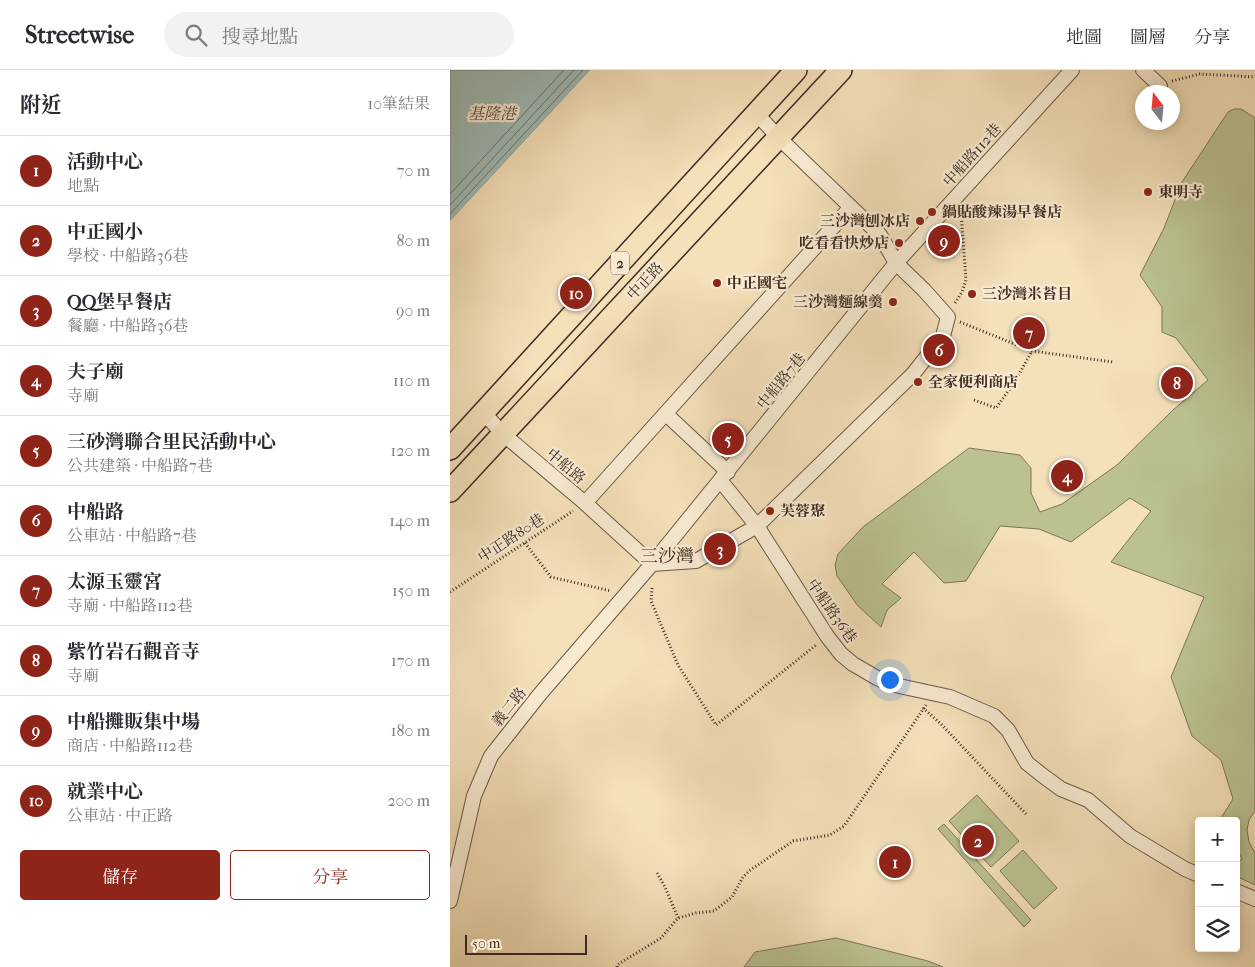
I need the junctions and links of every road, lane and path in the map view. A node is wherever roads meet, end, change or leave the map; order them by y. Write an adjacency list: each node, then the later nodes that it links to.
1 (796, 70): 8 (main road, 中正路 / 2)
2 (841, 70): 9 (main road, 中正路 / 2)
3 (1072, 70): 10 (street, 中船路112巷)
4 (1143, 70): 6 (street)
5 (1255, 77): 7 (path)
6 (1159, 85)
7 (1163, 85)
8 (756, 113): 9 (street); 17 (main road, 中正路 / 2)
9 (779, 138): 11 (street); 19 (main road, 中正路 / 2)
10 (959, 193): 12 (street, 中船路112巷); 13 (path)
11 (852, 207): 12 (street); 18 (street)
12 (896, 264): 13 (street); 21 (street, 中船路7巷)
13 (948, 317): 14 (path); 24 (street)
14 (1032, 351): 15 (path); 16 (path)
15 (1113, 362)
16 (974, 400)
17 (483, 412): 19 (street, 中船路); 20 (main road, 中正路 / 2)
18 (666, 414): 21 (street, 中船路36巷); 23 (street)
19 (503, 434): 22 (main road, 中正路 / 2); 23 (street, 中船路)
20 (450, 449)
21 (724, 476): 24 (street, 中船路36巷); 26 (street, 中船路7巷)
22 (450, 492)
23 (585, 503): 25 (path, 中正路80巷); 26 (street, 中船路)
24 (757, 526): 26 (street); 29 (street, 中船路36巷)
25 (525, 543): 27 (path, 中正路80巷); 28 (path)
26 (652, 564): 28 (street, 義二路); 29 (path)
27 (450, 592)
28 (626, 594): 37 (street, 義二路)
29 (827, 636): 34 (street, 中船路36巷)
30 (930, 701): 31 (path)
31 (923, 708): 32 (path); 38 (path)
32 (1026, 814)
33 (657, 874): 38 (path)
34 (1195, 874)
35 (1240, 893): 36 (street)
36 (1255, 899)
37 (450, 901)
38 (678, 918): 39 (path)
39 (617, 967)

